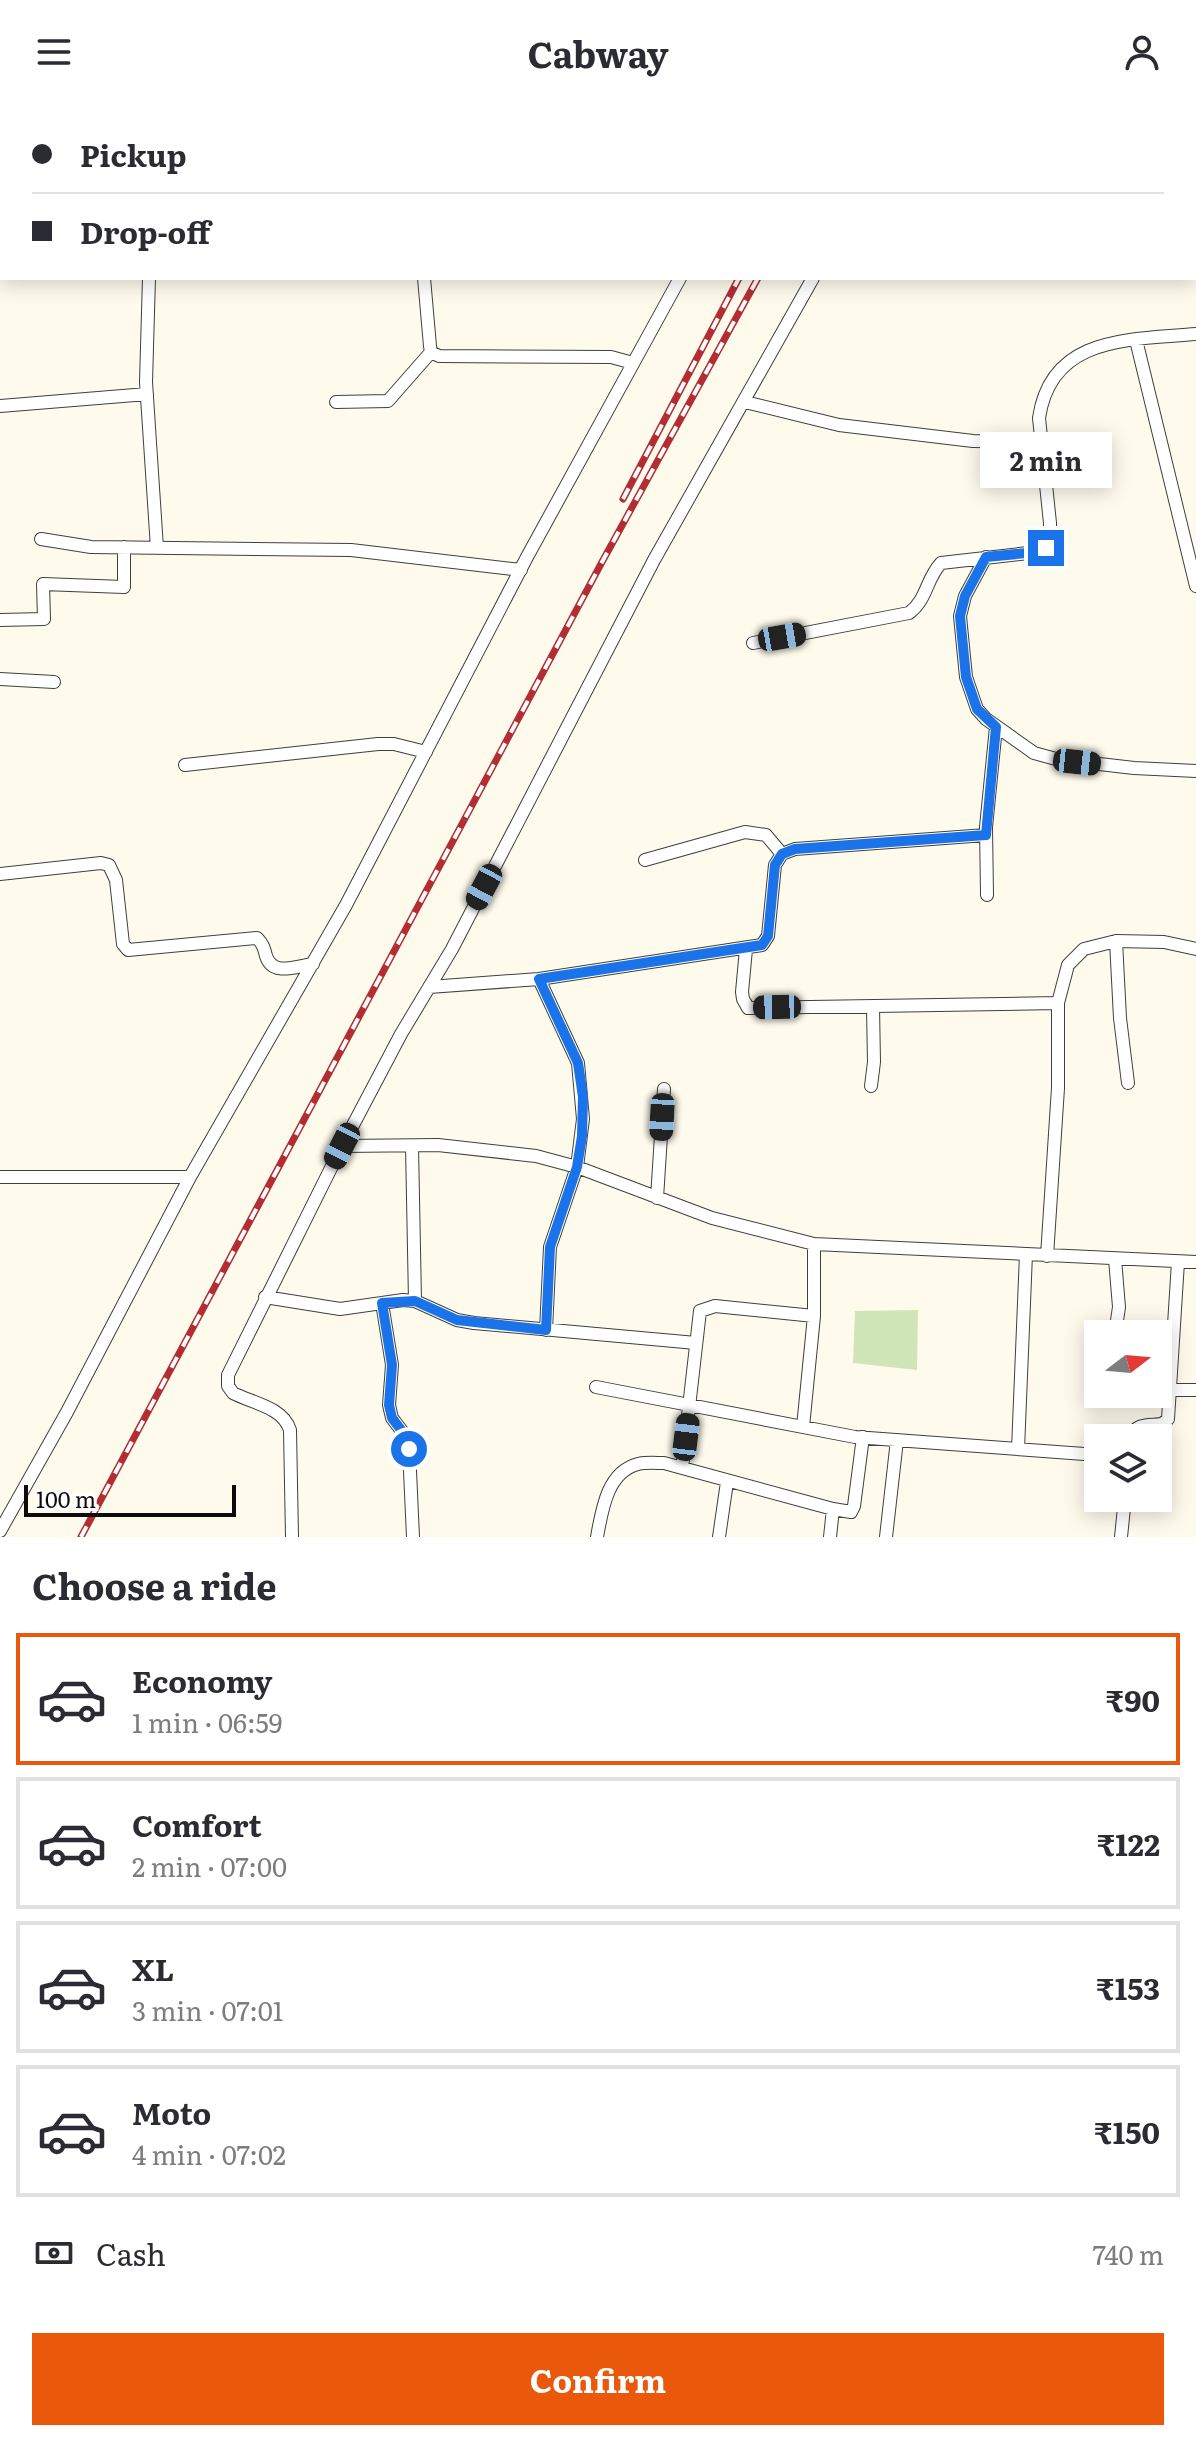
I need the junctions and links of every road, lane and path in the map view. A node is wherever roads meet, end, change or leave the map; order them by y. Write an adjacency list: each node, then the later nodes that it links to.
1 (149, 280): 9 (street)
2 (424, 280): 7 (street)
3 (679, 280): 8 (street)
4 (812, 280): 11 (street)
5 (1196, 334): 6 (street)
6 (1136, 340): 13 (street); 19 (street)
7 (431, 352): 8 (street); 10 (street)
8 (633, 363): 18 (street)
9 (147, 394): 12 (street); 16 (street)
10 (336, 402)
11 (745, 402): 13 (street); 38 (street)
12 (0, 406)
13 (1042, 442): 17 (street)
14 (41, 539): 15 (street)
15 (124, 547): 16 (street); 20 (street)
16 (157, 548): 18 (street)
17 (986, 557): 21 (street); 24 (street)
18 (521, 570): 25 (street)
19 (1196, 586)
20 (0, 620)
21 (753, 643)
22 (0, 679): 23 (street)
23 (54, 682)
24 (996, 727): 27 (street); 28 (street)
25 (426, 752): 26 (street); 36 (street)
26 (185, 765)
27 (1196, 771)
28 (986, 835): 29 (street); 32 (street)
29 (782, 854): 30 (street); 34 (street)
30 (645, 860)
31 (0, 874): 36 (street)
32 (987, 895)
33 (1116, 941): 35 (street); 39 (street); 41 (street)
34 (746, 949): 37 (street); 40 (street)
35 (1196, 949)
36 (313, 964): 48 (street)
37 (539, 979): 38 (street); 46 (street)
38 (429, 987): 44 (street)
39 (1058, 1003): 40 (street); 52 (street)
40 (873, 1007): 42 (street)
41 (1128, 1083)
42 (871, 1086)
43 (664, 1089): 49 (street)
44 (342, 1146): 45 (street); 56 (street)
45 (412, 1146): 46 (street); 57 (street)
46 (577, 1167): 49 (street); 61 (street)
47 (0, 1177): 48 (street)
48 (190, 1177): 77 (street)
49 (657, 1198): 50 (street)
50 (814, 1244): 51 (street); 59 (street)
51 (1026, 1254): 52 (street); 71 (street)
52 (1047, 1256): 53 (street)
53 (1115, 1259): 54 (street); 60 (street)
54 (1178, 1262): 55 (street); 63 (street)
55 (1196, 1262)
56 (265, 1297): 58 (street); 78 (street)
57 (415, 1301): 58 (street); 61 (street)
58 (382, 1303): 79 (street)
59 (814, 1316): 62 (street); 68 (street)
60 (1117, 1320)
61 (546, 1330): 62 (street)
62 (696, 1343): 67 (street)
63 (1172, 1372)
64 (596, 1387): 67 (street)
65 (1172, 1390): 66 (street)
66 (1196, 1390)
67 (690, 1405): 68 (street); 73 (street)
68 (803, 1427): 69 (street)
69 (863, 1437): 70 (street); 75 (street)
70 (897, 1440): 71 (street); 83 (street)
71 (1018, 1449): 72 (street)
72 (1084, 1454)
73 (682, 1468): 74 (street); 80 (street)
74 (727, 1482): 75 (street); 81 (street)
75 (833, 1509): 82 (street)
76 (1124, 1512): 84 (street)
77 (0, 1531)
78 (292, 1537)
79 (413, 1537)
80 (597, 1537)
81 (719, 1537)
82 (830, 1537)
83 (886, 1537)
84 (1121, 1537)

